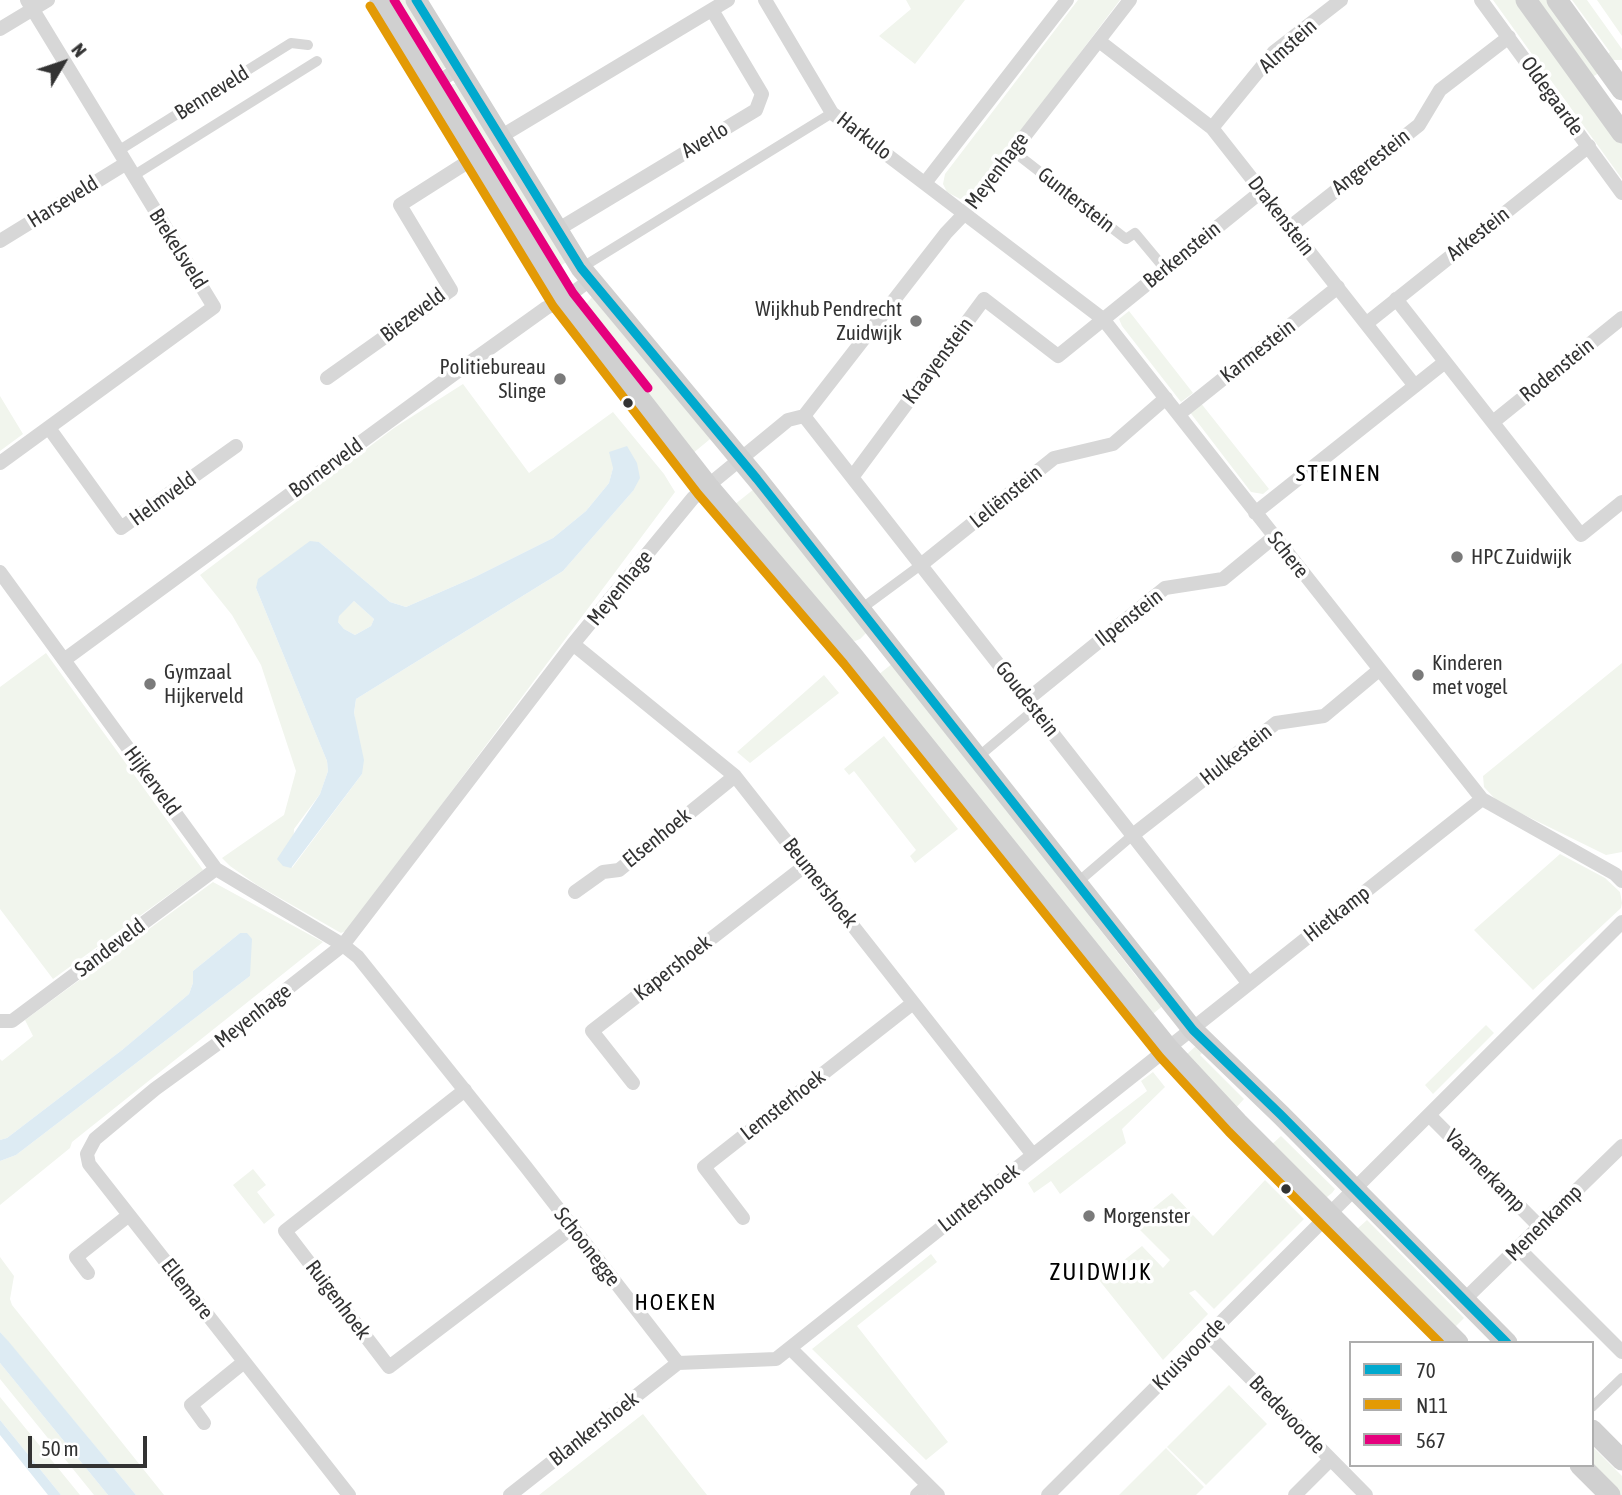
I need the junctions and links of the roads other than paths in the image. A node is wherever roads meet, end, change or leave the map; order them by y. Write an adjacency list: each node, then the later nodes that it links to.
1 (48, 0): 12 (street)
2 (380, 0): 20 (main road)
3 (415, 0): 19 (main road)
4 (728, 0): 13 (street)
5 (765, 0): 22 (street, Harkulo)
6 (1067, 0): 30 (street)
7 (1130, 0): 16 (street, Meyenhage)
8 (1341, 0): 23 (street, Almstein)
9 (1482, 0): 15 (street, Oldegaarde)
10 (1526, 0): 24 (main road, Oldegaarde)
11 (1558, 0): 21 (main road)
12 (30, 5): 14 (street); 29 (street, Brekelsveld)
13 (712, 10): 25 (street); 35 (street, Averlo)
14 (0, 29)
15 (1509, 37): 26 (street, Oldegaarde); 34 (street, Angerestein)
16 (1099, 41): 23 (street, Drakenstein); 27 (street, Meyenhage)
17 (308, 45): 29 (street, Benneveld)
18 (317, 61): 29 (street, Benneveld)
19 (458, 69): 20 (street); 25 (main road)
20 (432, 86): 28 (main road)
21 (1622, 90)
22 (832, 113): 30 (street, Harkulo); 38 (street)
23 (1212, 128): 31 (street, Drakenstein)
24 (1622, 132)
25 (500, 137): 35 (main road)
26 (1589, 146): 32 (street, Oldegaarde); 41 (street, Arkestein)
27 (1013, 151): 33 (street, Meyenhage); 37 (street, Gunterstein)
28 (477, 156): 40 (main road); 46 (street, Biezeveld)
29 (125, 164): 36 (street, Harseveld); 52 (street, Brekelsveld)
30 (925, 183): 33 (street, Harkulo)
31 (1262, 191): 34 (street, Drakenstein); 37 (street, Berkenstein)
32 (1622, 193)
33 (965, 213): 43 (street, Schere); 50 (street, Meyenhage)
34 (1290, 227): 39 (street, Drakenstein)
35 (556, 230): 38 (main road)
36 (0, 241)
37 (1165, 269): 43 (street, Berkenstein)
38 (586, 274): 40 (street, Bornerveld); 54 (main road)
39 (1338, 287): 44 (street, Drakenstein); 49 (street, Karmestein)
40 (563, 299): 57 (main road); 67 (street, Bornerveld)
41 (1396, 299): 44 (street, Arkestein); 45 (street)
42 (1622, 317): 51 (street, Rodenstein)
43 (1103, 319): 48 (street, Schere); 56 (street, Kraayenstein)
44 (1367, 323): 47 (street, Drakenstein)
45 (1446, 362): 47 (street); 51 (street)
46 (327, 378)
47 (1415, 386): 59 (street)
48 (1166, 398): 49 (street, Schere); 61 (street, Leliënstein)
49 (1179, 414): 59 (street, Schere)
50 (804, 416): 54 (street, Meyenhage); 56 (street, Goudestein)
51 (1493, 422): 58 (street)
52 (49, 428): 53 (street, Helmveld); 55 (street, Brekelsveld)
53 (236, 446)
54 (741, 460): 57 (street, Meyenhage); 63 (main road)
55 (0, 463)
56 (853, 476): 61 (street, Goudestein)
57 (708, 486): 65 (street, Meyenhage); 66 (main road)
58 (1622, 502)
59 (1255, 513): 60 (street, Schere)
60 (1273, 537): 68 (street, Schere); 69 (street, Ilpenstein)
61 (922, 564): 63 (street); 69 (street, Goudestein)
62 (0, 572): 67 (street, Hijkerveld)
63 (861, 609): 64 (main road)
64 (881, 634): 66 (main road); 70 (main road)
65 (573, 645): 71 (street, Beumershoek); 80 (street, Meyenhage)
66 (853, 656): 85 (main road)
67 (64, 660): 75 (street, Hijkerveld)
68 (1379, 670): 72 (street, Schere); 73 (street, Hulkestein)
69 (1032, 704): 70 (street); 73 (street, Goudestein)
70 (978, 757): 77 (main road)
71 (735, 776): 74 (street, Beumershoek); 78 (street, Elsenhoek)
72 (1482, 799): 76 (street, Schere); 81 (street, Hietkamp)
73 (1134, 834): 77 (street); 81 (street, Goudestein)
74 (806, 865): 82 (street, Beumershoek); 86 (street, Kapershoek)
75 (216, 869): 80 (street, Hijkerveld); 83 (street, Sandeveld)
76 (1620, 874)
77 (1078, 882): 84 (main road)
78 (575, 891)
79 (1622, 922): 88 (street, Kruisvoorde)
80 (344, 945): 87 (street, Schoonegge); 90 (street, Meyenhage)
81 (1249, 984): 84 (street, Hietkamp)
82 (913, 1003): 91 (street, Beumershoek); 95 (street, Lemsterhoek)
83 (0, 1022)
84 (1193, 1030): 85 (street, Luntershoek); 92 (main road)
85 (1169, 1049): 91 (street, Luntershoek); 93 (main road)
86 (633, 1083)
87 (465, 1090): 97 (street, Schoonegge); 97 (street, Ruigenhoek)
88 (1430, 1115): 92 (street, Kruisvoorde); 96 (street, Vaarnerkamp)
89 (1622, 1146): 96 (street, Menenkamp)
90 (87, 1154): 94 (street, Ellemare)
91 (1033, 1156): 104 (street, Luntershoek)
92 (1354, 1189): 93 (street, Kruisvoorde); 100 (main road)
93 (1330, 1214): 101 (street, Kruisvoorde); 102 (main road)
94 (129, 1215): 99 (street); 106 (street, Ellemare)
95 (743, 1218)
96 (1540, 1227): 98 (street, Menenkamp)
97 (572, 1228): 107 (street, Schoonegge)
98 (1519, 1249): 100 (street, Menenkamp); 105 (street)
99 (88, 1273)
100 (1465, 1299): 103 (main road)
101 (1208, 1335): 112 (street, Bredevoorde); 118 (street, Kruisvoorde)
102 (1456, 1341)
103 (1505, 1341)
104 (790, 1348): 107 (street); 115 (street)
105 (1622, 1352)
106 (244, 1362): 110 (street); 116 (street, Ellemare)
107 (678, 1363): 117 (street, Blankershoek)
108 (1622, 1378): 109 (street)
109 (1594, 1406)
110 (204, 1423)
111 (1594, 1432): 113 (main road)
112 (1330, 1460): 119 (street); 120 (street, Bredevoorde)
113 (1622, 1460)
114 (1582, 1467): 121 (main road)
115 (928, 1492)
116 (349, 1495)
117 (510, 1495)
118 (1048, 1495)
119 (1295, 1495)
120 (1366, 1495)
121 (1610, 1495)

